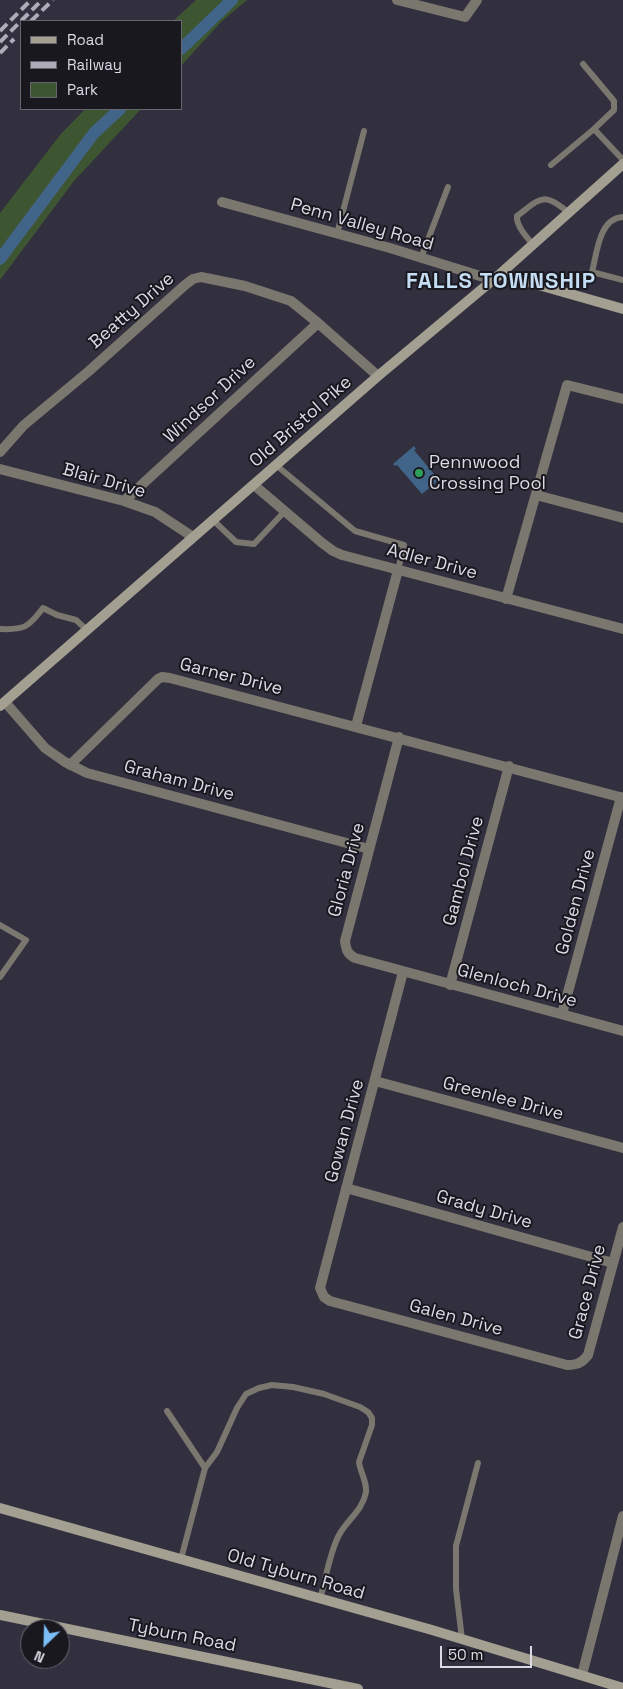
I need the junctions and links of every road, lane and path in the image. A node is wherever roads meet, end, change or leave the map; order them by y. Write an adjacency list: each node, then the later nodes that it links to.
1 (396, 0): 2 (street)
2 (477, 0)
3 (583, 64): 4 (lane)
4 (594, 129): 6 (lane); 8 (lane)
5 (364, 130): 13 (lane)
6 (623, 160)
7 (623, 164): 11 (main road, Old Bristol Pike)
8 (551, 165)
9 (448, 187): 15 (lane)
10 (222, 202): 13 (street, Penn Valley Road)
11 (568, 213): 14 (main road, Old Bristol Pike); 14 (lane)
12 (623, 217): 17 (lane)
13 (337, 234): 15 (street, Penn Valley Road)
14 (533, 245): 16 (main road, Old Bristol Pike)
15 (421, 258): 16 (street, Penn Valley Road)
16 (496, 277): 18 (main road, Penn Valley Road); 20 (main road, Old Bristol Pike)
17 (623, 280)
18 (623, 309)
19 (318, 322): 20 (street, Beatty Drive); 22 (street, Beatty Drive); 27 (street, Windsor Drive)
20 (378, 376): 23 (main road, Old Bristol Pike)
21 (623, 399): 26 (street)
22 (0, 452)
23 (276, 465): 25 (main road, Old Bristol Pike); 32 (lane)
24 (0, 469): 27 (street, Blair Drive)
25 (254, 485): 28 (street, Adler Drive); 30 (main road, Old Bristol Pike)
26 (536, 495): 29 (street); 33 (street)
27 (124, 501): 31 (street, Blair Drive)
28 (286, 511): 30 (lane); 32 (street, Adler Drive)
29 (623, 518)
30 (213, 520): 31 (main road, Old Bristol Pike)
31 (193, 537): 36 (main road, Old Bristol Pike)
32 (398, 570): 33 (street, Adler Drive); 38 (street)
33 (506, 599): 35 (street, Adler Drive)
34 (0, 629): 36 (lane)
35 (623, 629)
36 (86, 630): 37 (main road, Old Bristol Pike)
37 (2, 704): 40 (street, Graham Drive)
38 (356, 726): 39 (street, Garner Drive); 40 (street, Garner Drive)
39 (399, 737): 41 (street, Garner Drive); 43 (street, Gloria Drive)
40 (70, 765): 43 (street, Graham Drive)
41 (509, 766): 42 (street, Garner Drive); 47 (street, Gambol Drive)
42 (622, 797): 48 (street, Golden Drive)
43 (369, 849): 45 (street, Gloria Drive)
44 (0, 924): 46 (lane)
45 (403, 972): 47 (street, Glenloch Drive); 50 (street, Gowan Drive)
46 (0, 977)
47 (450, 985): 48 (street, Glenloch Drive)
48 (562, 1014): 49 (street, Glenloch Drive)
49 (623, 1030)
50 (375, 1081): 51 (street, Greenlee Drive); 52 (street, Gowan Drive)
51 (623, 1148)
52 (346, 1188): 54 (street, Grady Drive); 55 (street, Gowan Drive)
53 (623, 1227): 54 (street, Grace Drive)
54 (613, 1263): 56 (street, Grace Drive)
55 (324, 1297): 56 (street, Galen Drive)
56 (580, 1363)
57 (168, 1411): 59 (lane)
58 (478, 1463): 65 (lane)
59 (205, 1468): 62 (lane); 63 (lane)
60 (0, 1508): 62 (main road, Old Tyburn Road)
61 (623, 1516): 66 (street)
62 (181, 1559): 63 (main road, Old Tyburn Road)
63 (320, 1599): 65 (main road, Old Tyburn Road)
64 (0, 1615): 68 (main road, Tyburn Road)
65 (462, 1640): 66 (main road, Old Tyburn Road)
66 (582, 1675): 67 (main road, Old Tyburn Road)
67 (623, 1688)
68 (358, 1689)

